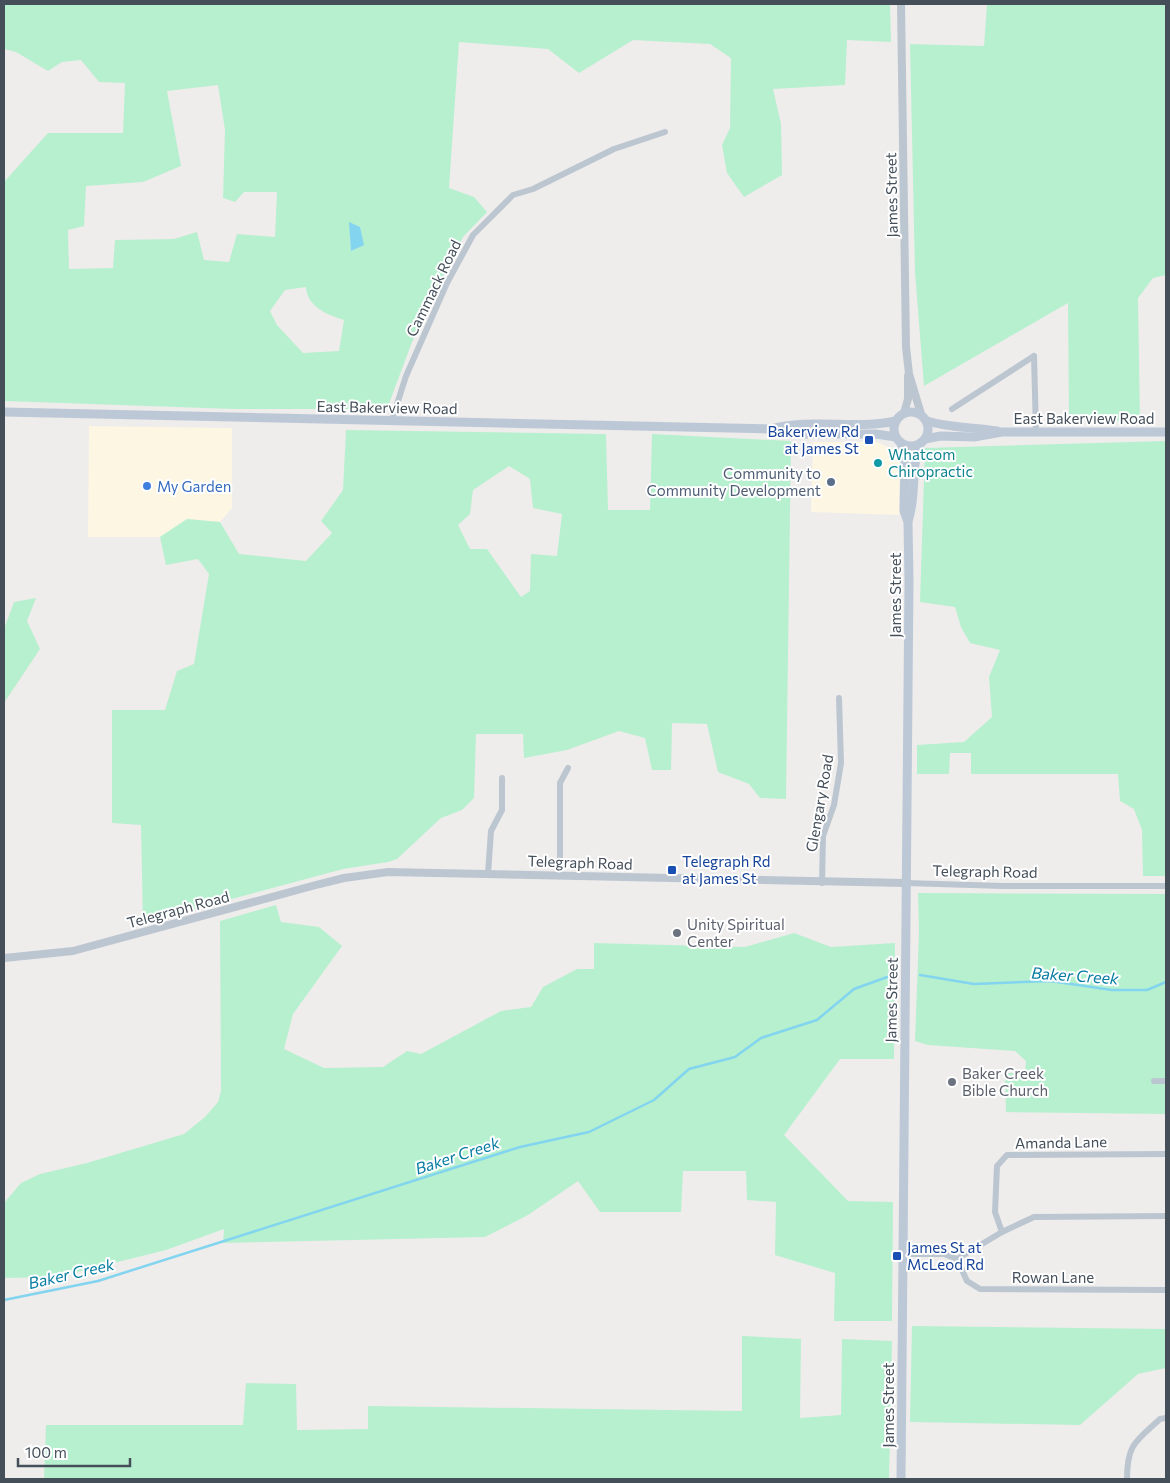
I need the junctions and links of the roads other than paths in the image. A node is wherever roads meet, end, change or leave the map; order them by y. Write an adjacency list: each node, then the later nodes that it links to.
1 (901, 4): 3 (street, James Street)
2 (665, 132): 8 (street, Cammack Road)
3 (909, 374): 6 (street); 7 (street, James Street)
4 (952, 409): 12 (street)
5 (4, 412): 8 (main road, East Bakerview Road)
6 (904, 413): 7 (main road); 9 (main road)
7 (924, 418): 11 (main road, East Bakerview Road); 15 (main road)
8 (392, 420): 10 (main road, East Bakerview Road)
9 (896, 421): 10 (main road, East Bakerview Road); 14 (main road)
10 (771, 429): 14 (main road, East Bakerview Road)
11 (1002, 432): 12 (main road, East Bakerview Road); 15 (main road, East Bakerview Road)
12 (1036, 432): 13 (main road, East Bakerview Road)
13 (1166, 432)
14 (898, 440): 15 (main road); 16 (main road, James Street)
15 (923, 441): 16 (main road, James Street)
16 (908, 522): 23 (main road, James Street)
17 (839, 698): 22 (street, Glengary Road)
18 (568, 768): 21 (street)
19 (502, 778): 20 (street)
20 (488, 874): 21 (street, Telegraph Road); 25 (street, Telegraph Road)
21 (560, 876): 22 (street, Telegraph Road)
22 (822, 883): 23 (street, Telegraph Road)
23 (906, 883): 24 (street, Telegraph Road); 31 (main road, James Street)
24 (1166, 886)
25 (4, 958)
26 (1154, 1081): 27 (street)
27 (1166, 1081)
28 (1166, 1154): 30 (street, Amanda Lane)
29 (1166, 1216): 30 (street)
30 (1002, 1232): 32 (street)
31 (903, 1254): 32 (street); 35 (main road, James Street)
32 (957, 1259): 33 (street, Rowan Lane)
33 (1166, 1290)
34 (1166, 1418): 36 (street)
35 (901, 1479)
36 (1127, 1479)

